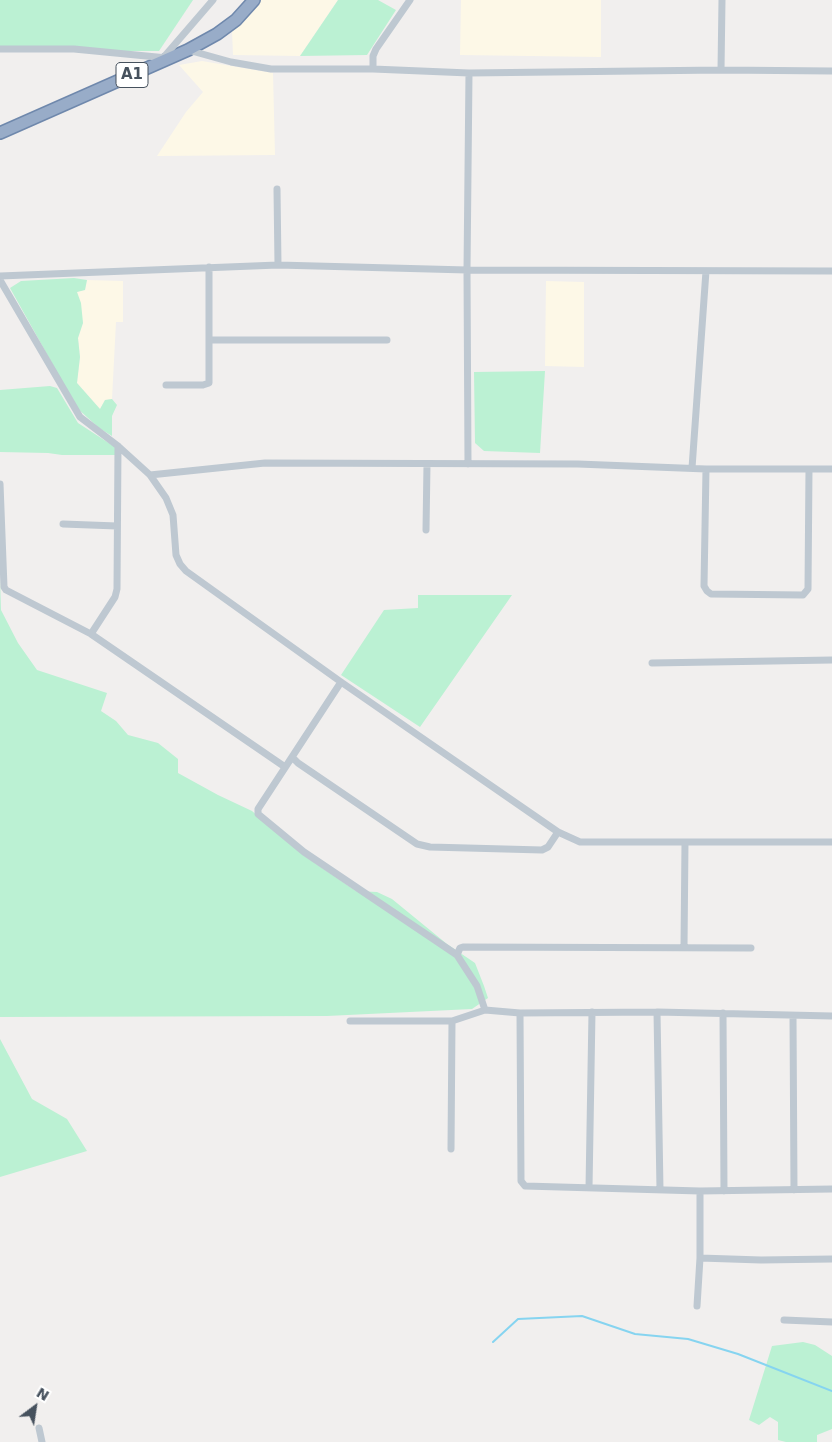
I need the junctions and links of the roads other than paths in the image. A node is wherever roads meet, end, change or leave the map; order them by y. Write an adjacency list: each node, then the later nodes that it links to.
1 (213, 0): 7 (street)
2 (254, 0): 6 (highway, A1)
3 (410, 0): 8 (street)
4 (722, 0): 9 (street)
5 (0, 49): 7 (street)
6 (188, 50): 7 (highway, A1); 8 (street)
7 (168, 58): 12 (highway, A1)
8 (373, 69): 11 (street)
9 (722, 70): 10 (street); 11 (street)
10 (832, 71)
11 (469, 73): 16 (street)
12 (0, 133)
13 (277, 189): 14 (street)
14 (278, 265): 15 (street); 16 (street)
15 (209, 267): 19 (street); 21 (street)
16 (467, 270): 17 (street); 26 (street)
17 (706, 271): 18 (street); 27 (street)
18 (832, 271)
19 (0, 276)
20 (0, 280): 24 (street)
21 (209, 340): 22 (street); 23 (street)
22 (387, 340)
23 (166, 385)
24 (118, 446): 31 (street); 34 (street)
25 (427, 464): 26 (street); 31 (street); 35 (street)
26 (468, 464): 27 (street)
27 (692, 468): 28 (street)
28 (706, 469): 29 (street); 29 (street)
29 (809, 469): 30 (street)
30 (832, 469)
31 (150, 475): 39 (street)
32 (0, 484): 36 (street)
33 (63, 524): 34 (street)
34 (117, 526): 36 (street)
35 (426, 530)
36 (91, 634): 41 (street)
37 (832, 660): 38 (street)
38 (652, 663)
39 (341, 682): 40 (street); 42 (street)
40 (292, 757): 41 (street); 42 (street)
41 (285, 767): 47 (street)
42 (558, 832): 43 (street)
43 (685, 842): 44 (street); 45 (street)
44 (832, 842)
45 (684, 948): 46 (street); 47 (street)
46 (751, 948)
47 (457, 955): 48 (street)
48 (486, 1010): 51 (street); 56 (street)
49 (592, 1012): 50 (street); 51 (street); 58 (street)
50 (657, 1012): 52 (street); 60 (street)
51 (520, 1013): 58 (street)
52 (723, 1013): 53 (street); 61 (street)
53 (793, 1016): 54 (street); 62 (street)
54 (832, 1016)
55 (350, 1021): 56 (street)
56 (452, 1021): 57 (street)
57 (451, 1149)
58 (589, 1188): 60 (street)
59 (832, 1189): 62 (street)
60 (660, 1190): 63 (street)
61 (724, 1190): 62 (street); 63 (street)
62 (794, 1190)
63 (700, 1191): 64 (street)
64 (700, 1258): 65 (street); 66 (street)
65 (832, 1259)
66 (697, 1306)
67 (784, 1320): 68 (street)
68 (832, 1322)
69 (39, 1428): 70 (street)
70 (42, 1442)

